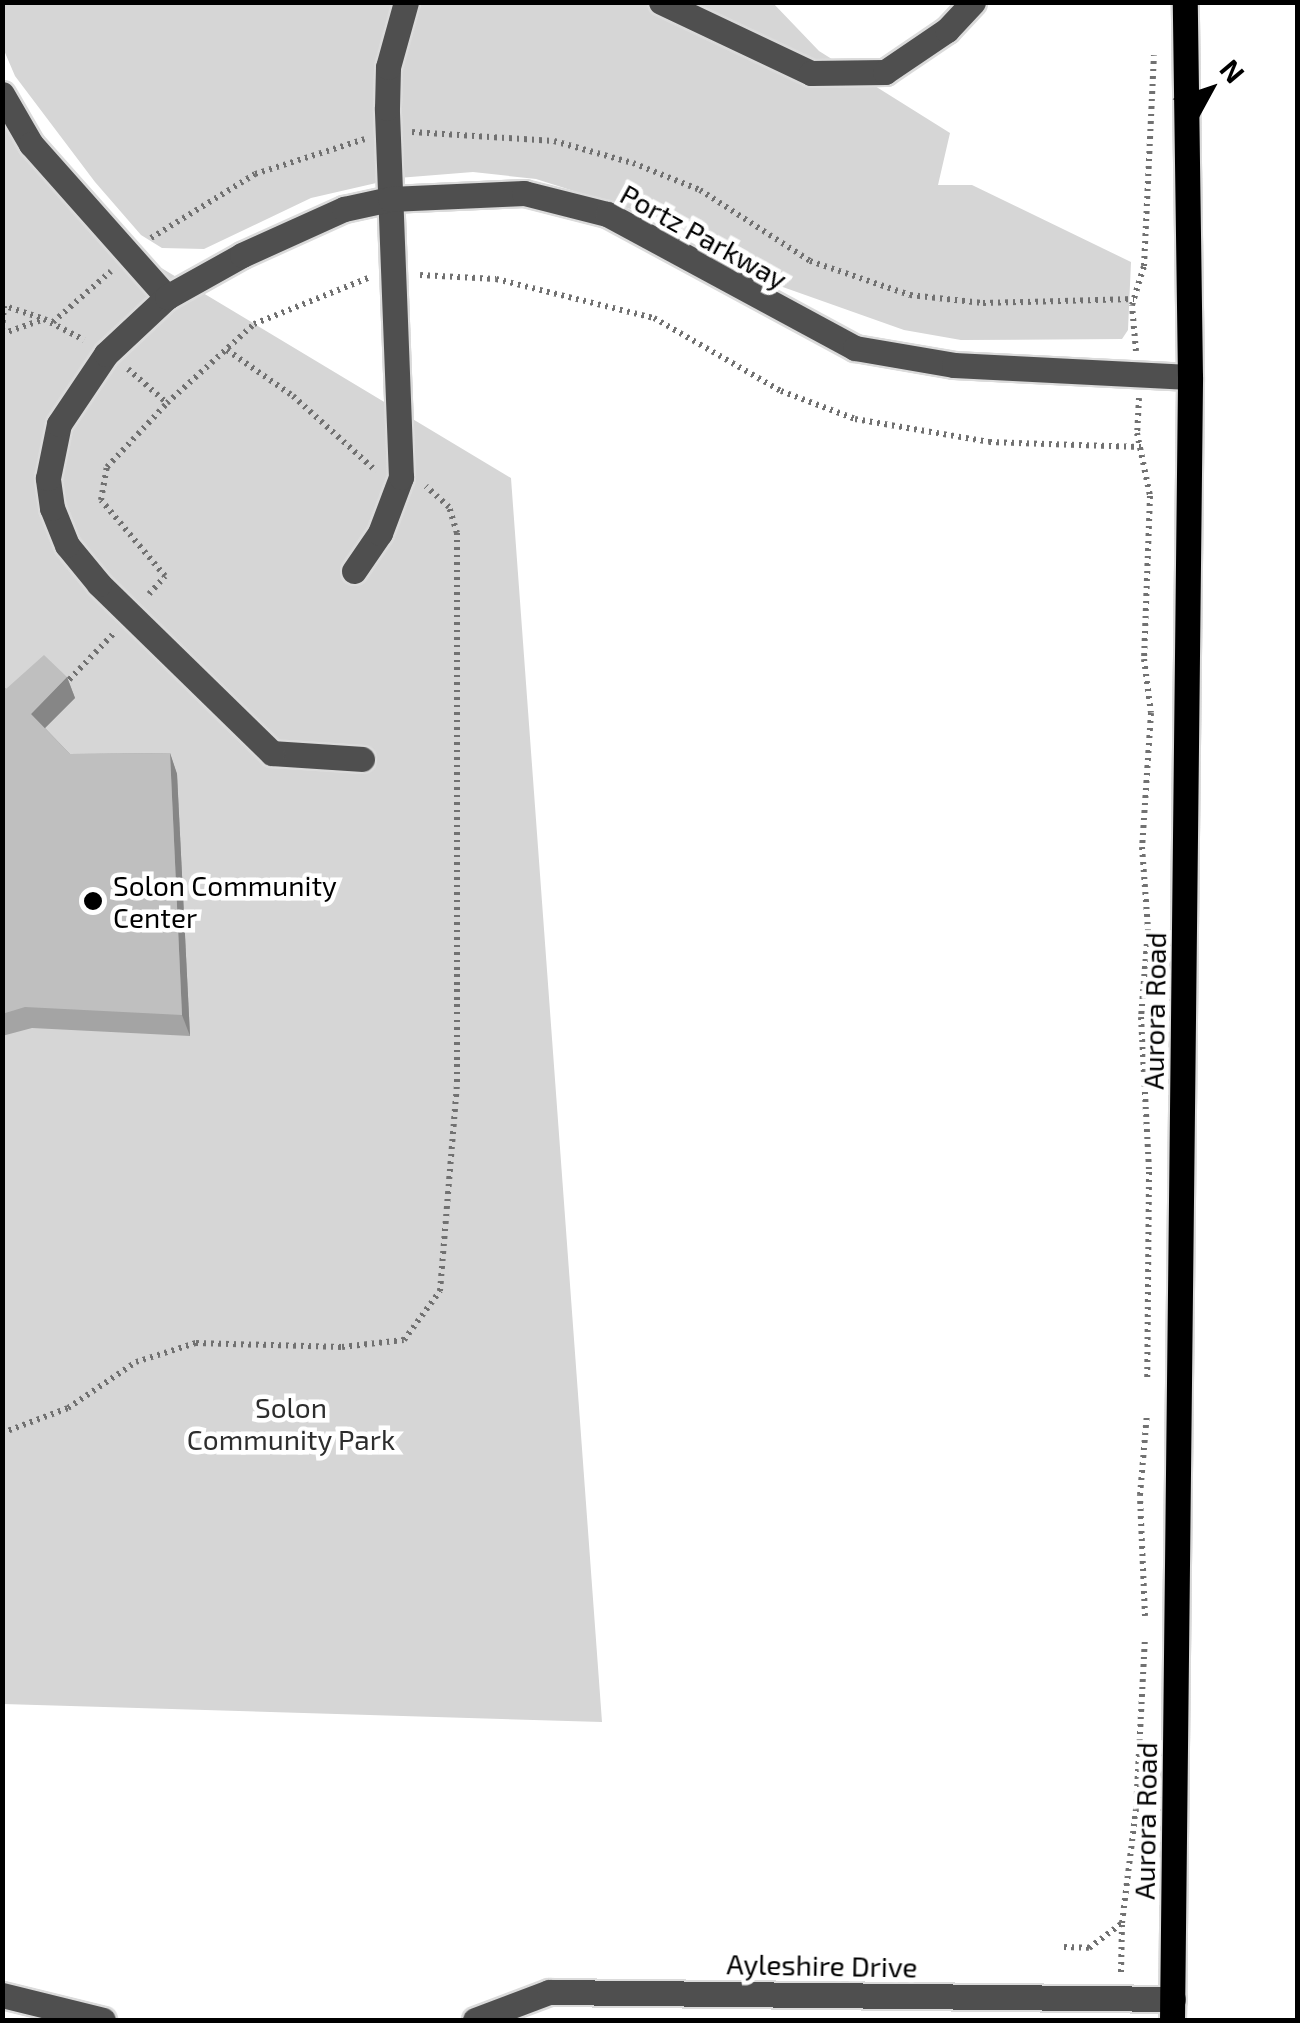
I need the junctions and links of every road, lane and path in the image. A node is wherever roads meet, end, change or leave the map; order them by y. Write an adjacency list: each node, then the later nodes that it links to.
1 (406, 2): 9 (street)
2 (662, 2): 3 (street)
3 (973, 2)
4 (1185, 2): 23 (main road, Aurora Road)
5 (1154, 38): 15 (path)
6 (2, 94): 14 (street)
7 (404, 132): 15 (path)
8 (374, 137): 10 (path)
9 (390, 198): 14 (street, Portz Parkway); 23 (street, Portz Parkway); 29 (street)
10 (147, 240)
11 (113, 270): 18 (path)
12 (403, 275): 26 (path)
13 (377, 276): 21 (path)
14 (167, 296): 33 (street, Portz Parkway)
15 (1134, 299): 17 (path)
16 (3, 305): 18 (path); 19 (path)
17 (1134, 319)
18 (48, 321): 19 (path); 20 (path)
19 (2, 332)
20 (82, 339)
21 (226, 350): 24 (path); 27 (path)
22 (130, 370): 24 (path)
23 (1190, 378): 39 (main road, Aurora Road)
24 (167, 403): 30 (path)
25 (1140, 422): 26 (path)
26 (1141, 447): 34 (path)
27 (390, 474)
28 (413, 480): 36 (path)
29 (354, 571)
30 (148, 596)
31 (114, 633): 32 (path)
32 (63, 686)
33 (362, 759)
34 (1147, 1391)
35 (1148, 1408): 37 (path)
36 (2, 1432)
37 (1064, 1948)
38 (2, 1995): 40 (street)
39 (1172, 2010): 41 (street, Ayleshire Drive)
40 (103, 2020)
41 (475, 2020)

